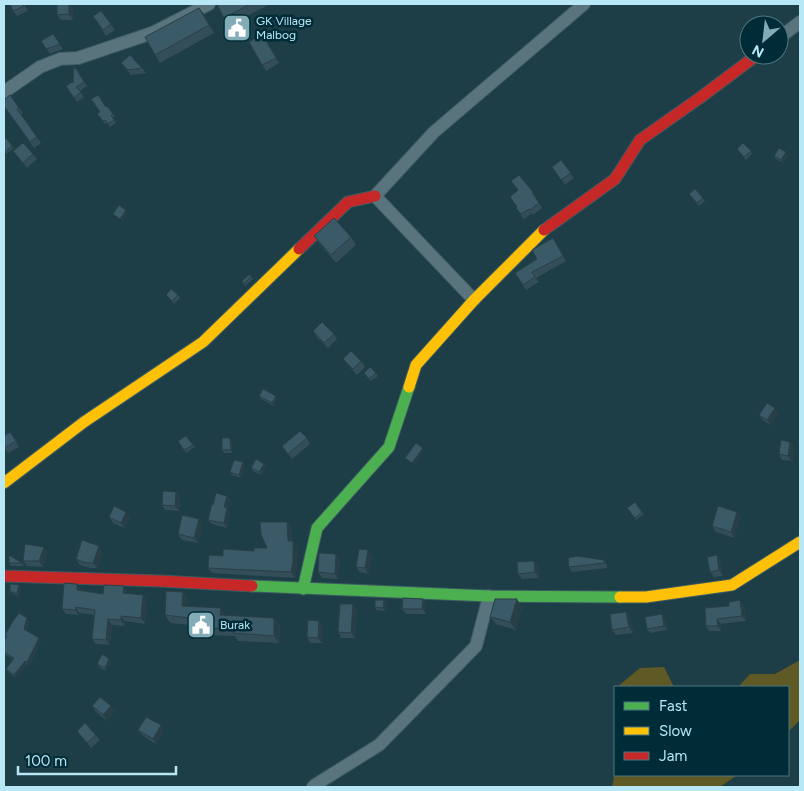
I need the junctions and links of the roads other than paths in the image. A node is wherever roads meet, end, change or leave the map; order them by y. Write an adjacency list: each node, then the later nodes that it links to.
1 (209, 4): 6 (street)
2 (584, 4): 7 (street)
3 (800, 22): 4 (street)
4 (789, 30)
5 (744, 65): 8 (street)
6 (4, 92)
7 (375, 196): 8 (street); 9 (street)
8 (474, 300): 12 (street)
9 (4, 483)
10 (800, 542): 13 (street)
11 (4, 577): 12 (street)
12 (303, 589): 13 (street)
13 (489, 596): 14 (street)
14 (313, 787)

